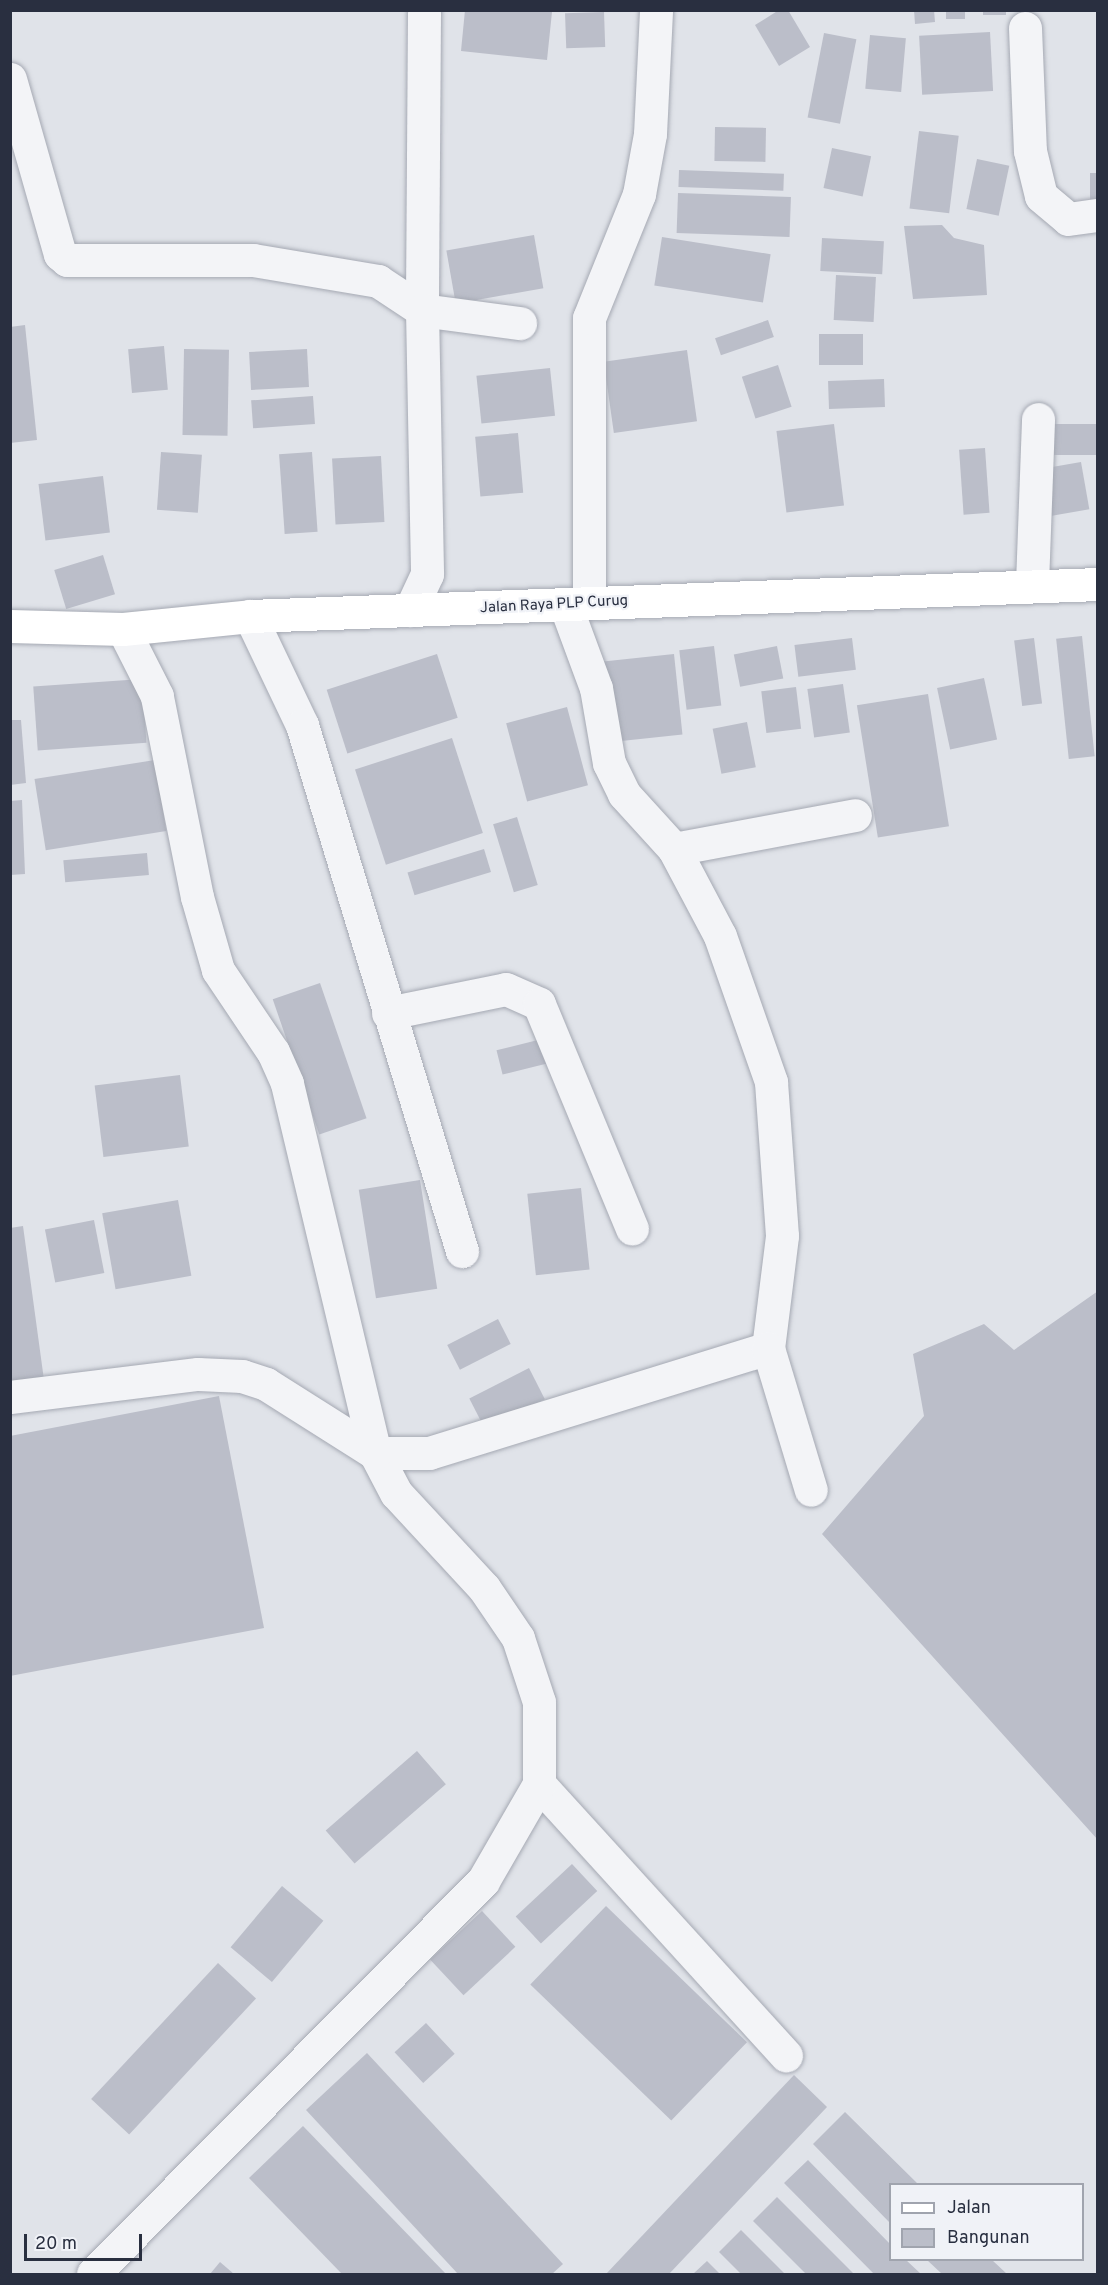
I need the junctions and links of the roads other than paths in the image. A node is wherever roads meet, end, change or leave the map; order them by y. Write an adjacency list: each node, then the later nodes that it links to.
1 (656, 10): 11 (street)
2 (424, 13): 6 (street)
3 (1025, 28): 5 (street)
4 (10, 79): 6 (street)
5 (1098, 215)
6 (422, 310): 7 (street); 12 (street)
7 (520, 323)
8 (1038, 418): 9 (street)
9 (1032, 584): 10 (main road, Jalan Raya PLP Curug); 11 (main road, Jalan Raya PLP Curug)
10 (1098, 584)
11 (577, 605): 12 (main road, Jalan Raya PLP Curug); 17 (street)
12 (410, 610): 13 (main road, Jalan Raya PLP Curug)
13 (250, 616): 15 (main road, Jalan Raya PLP Curug); 18 (street)
14 (10, 626): 15 (main road, Jalan Raya PLP Curug)
15 (123, 629): 23 (street)
16 (855, 815): 17 (street)
17 (674, 849): 21 (street)
18 (388, 1013): 19 (street); 20 (street)
19 (632, 1229)
20 (462, 1251)
21 (768, 1348): 23 (street); 24 (street)
22 (10, 1397): 23 (street)
23 (375, 1453): 25 (street)
24 (812, 1490)
25 (539, 1784): 26 (street); 27 (street)
26 (786, 2055)
27 (93, 2274)

